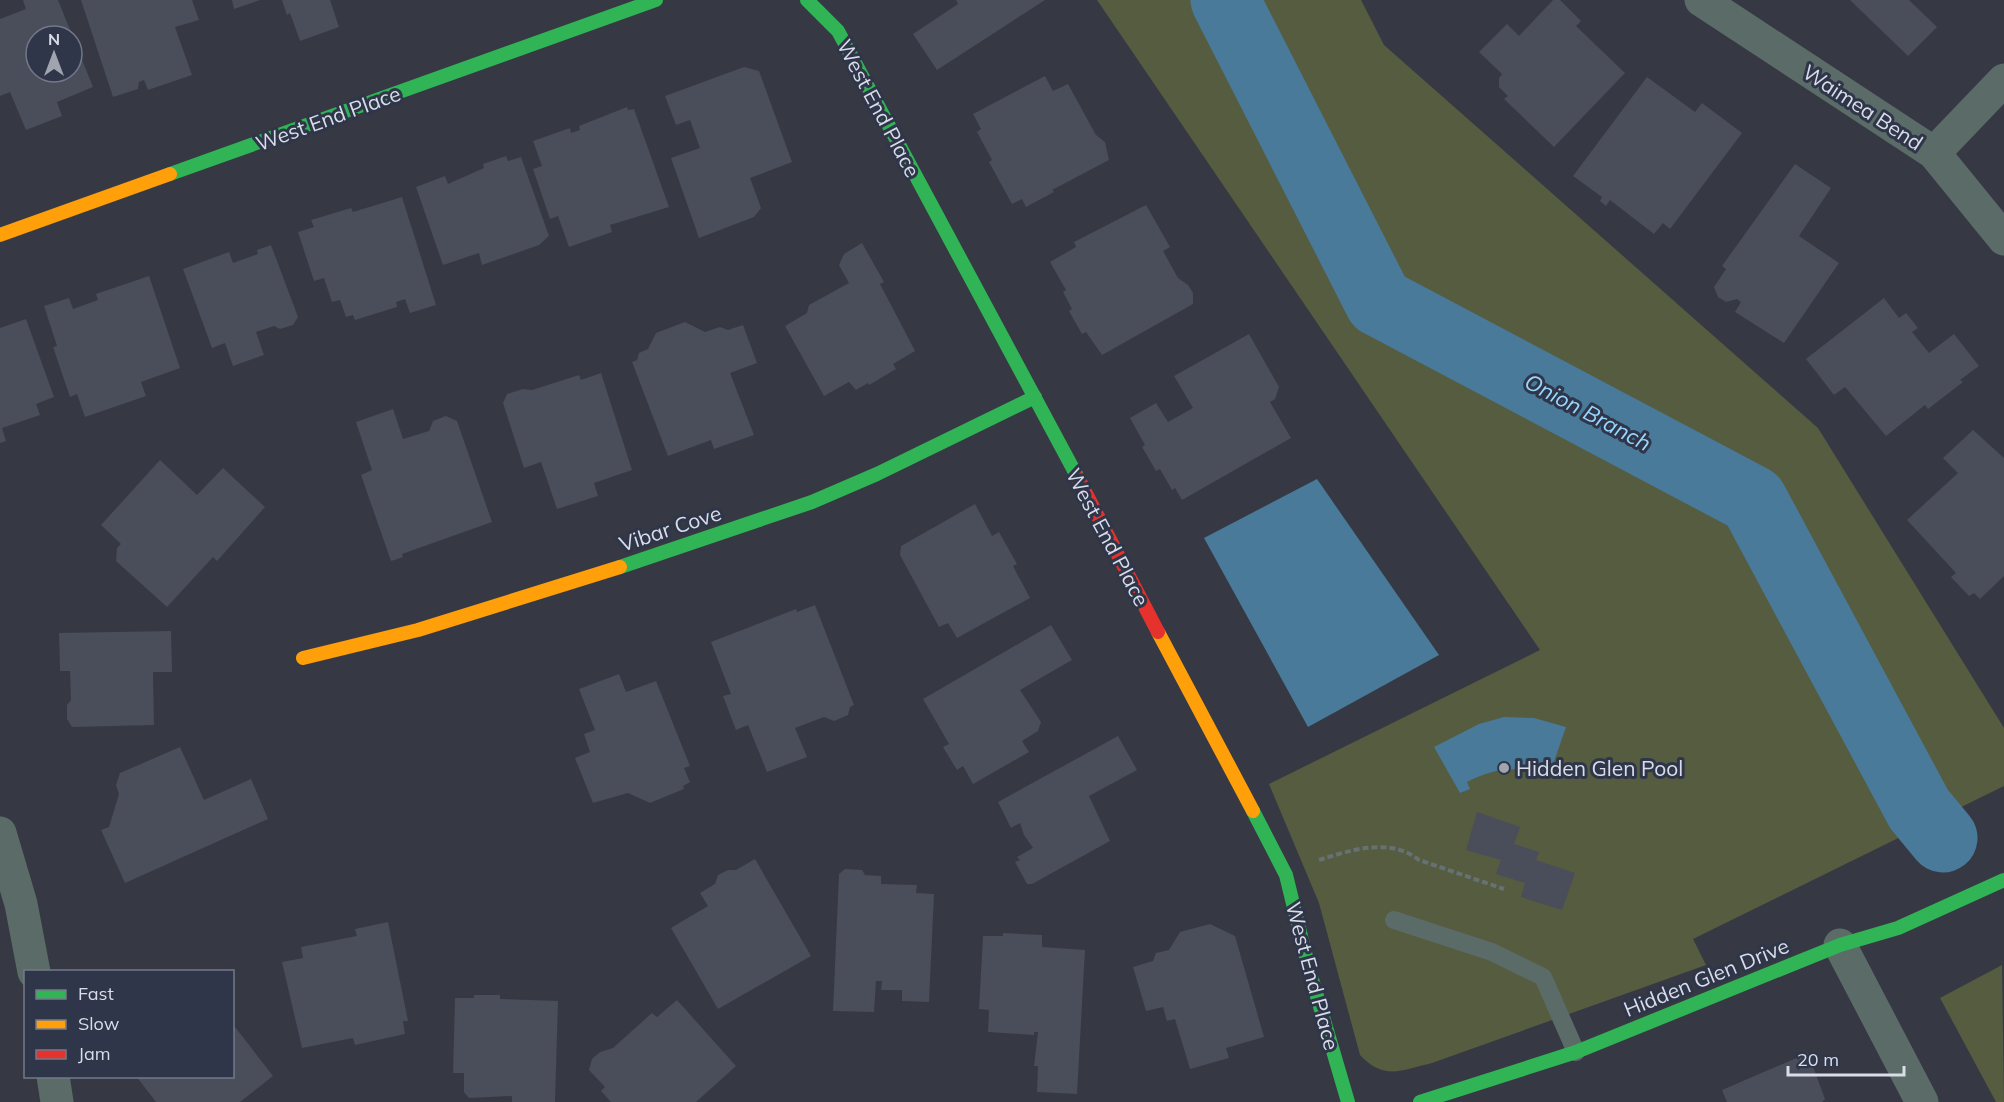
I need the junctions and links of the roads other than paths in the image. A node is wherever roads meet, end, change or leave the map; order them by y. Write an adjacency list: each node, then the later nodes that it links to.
1 (657, 0): 6 (street, West End Place)
2 (807, 0): 8 (street, West End Place)
3 (1701, 0): 5 (street, Waimea Bend)
4 (2004, 80): 5 (street)
5 (1934, 153): 7 (street, Waimea Bend)
6 (0, 235)
7 (2004, 239)
8 (1035, 397): 9 (street, Vibar Cove); 18 (street, West End Place)
9 (303, 658)
10 (0, 833): 14 (street)
11 (2004, 880): 13 (street, Hidden Glen Drive)
12 (1394, 921): 15 (lane)
13 (1840, 945): 15 (street, Hidden Glen Drive); 20 (street)
14 (34, 970)
15 (1576, 1052): 19 (street, Hidden Glen Drive)
16 (53, 1078): 17 (street)
17 (57, 1102)
18 (1348, 1102)
19 (1420, 1102)
20 (1922, 1102)

